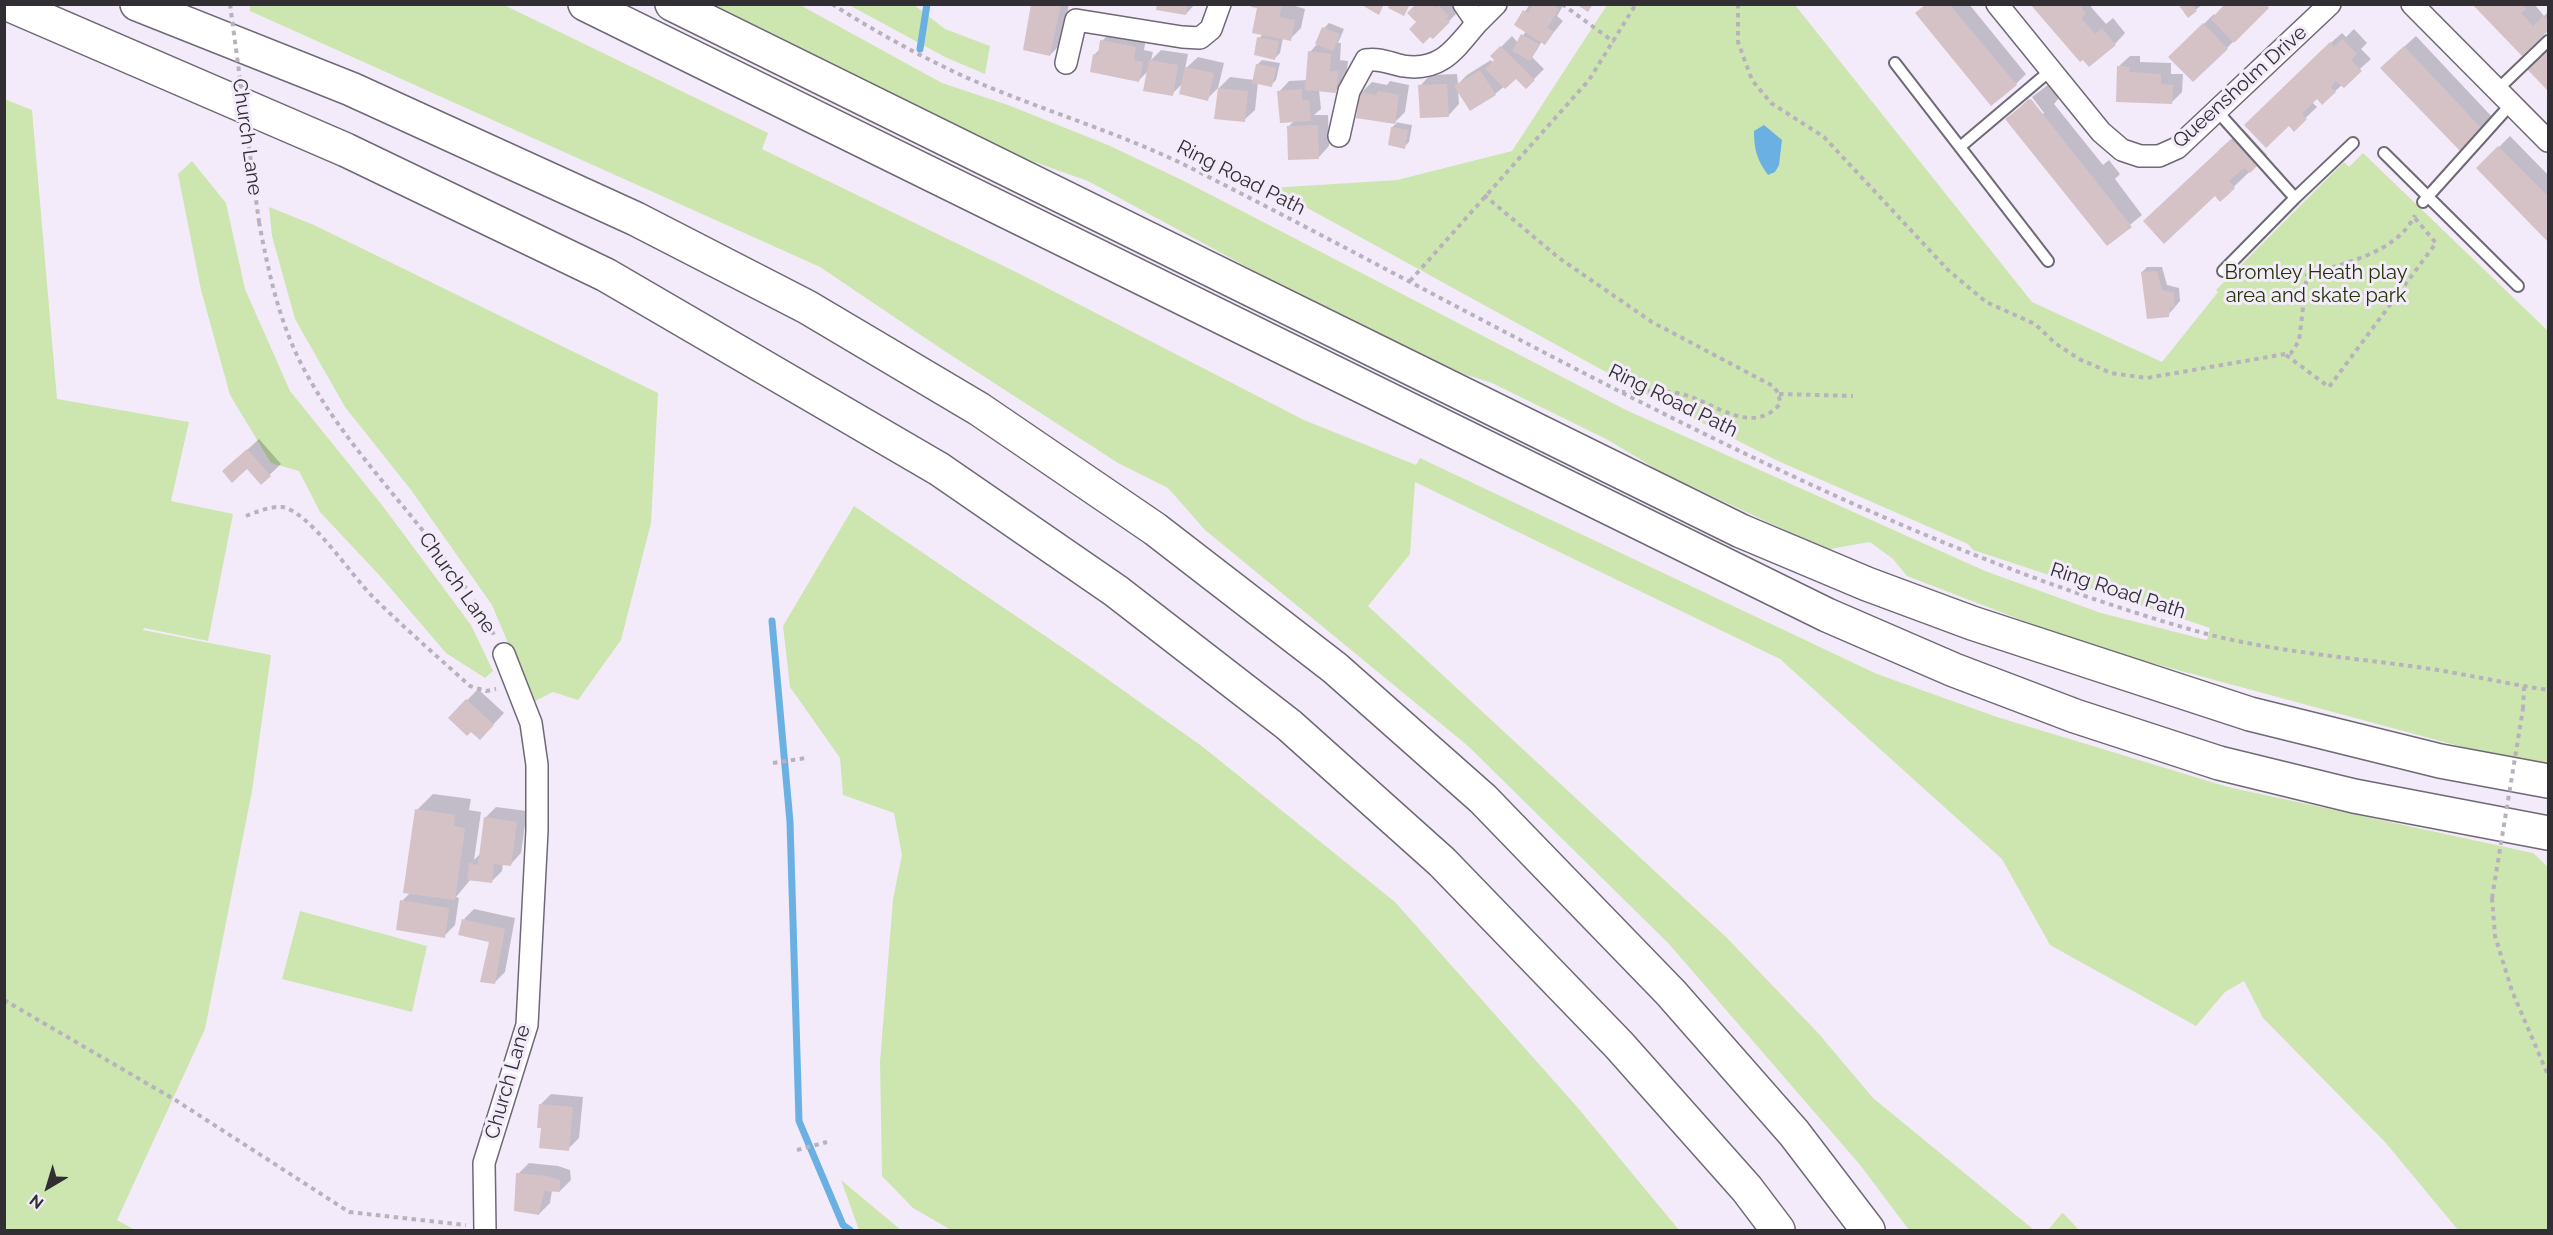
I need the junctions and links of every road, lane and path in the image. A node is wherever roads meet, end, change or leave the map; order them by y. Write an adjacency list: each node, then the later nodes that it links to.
1 (8, 4): 56 (highway)
2 (137, 4): 57 (highway)
3 (230, 4): 43 (path, Church Lane, bridge)
4 (585, 4): 50 (highway)
5 (672, 4): 49 (highway)
6 (832, 4): 36 (path, Ring Road Path)
7 (1220, 4): 16 (street)
8 (1464, 4): 17 (street)
9 (1496, 4): 17 (street)
10 (1562, 4): 19 (path)
11 (1636, 4): 19 (path)
12 (1738, 4): 38 (path)
13 (2330, 4): 24 (street, Queensholm Drive)
14 (2412, 4): 23 (street)
15 (2003, 7): 22 (street, Queensholm Drive)
16 (1077, 12): 20 (street)
17 (1477, 23): 25 (street)
18 (2548, 41): 23 (lane)
19 (1614, 42): 30 (path)
20 (1066, 63)
21 (1895, 63): 28 (lane)
22 (2050, 70): 24 (street, Queensholm Drive); 28 (lane)
23 (2504, 97): 26 (street); 32 (lane)
24 (2217, 111): 31 (lane)
25 (1340, 136)
26 (2548, 141)
27 (2353, 143): 31 (lane)
28 (1960, 147): 34 (lane)
29 (2384, 153): 32 (lane)
30 (1484, 195): 36 (path); 40 (path)
31 (2295, 198): 35 (lane)
32 (2426, 199): 33 (path); 37 (lane)
33 (2414, 217): 38 (path); 38 (path)
34 (2048, 261)
35 (2223, 271)
36 (1410, 281): 39 (path, Ring Road Path)
37 (2518, 286)
38 (2289, 354)
39 (1620, 393): 40 (path); 45 (path, Ring Road Path)
40 (1779, 394): 41 (path)
41 (1853, 396)
42 (246, 516): 44 (path)
43 (504, 654): 44 (street, Church Lane)
44 (516, 682): 55 (street, Church Lane)
45 (2524, 687): 46 (path, Ring Road Path); 52 (path, bridge)
46 (2548, 690)
47 (806, 758): 48 (path)
48 (773, 763)
49 (2548, 781)
50 (2547, 835)
51 (4, 1000): 55 (path)
52 (2548, 1075)
53 (827, 1142): 54 (path)
54 (797, 1150)
55 (485, 1220)
56 (1778, 1230)
57 (1868, 1230)

